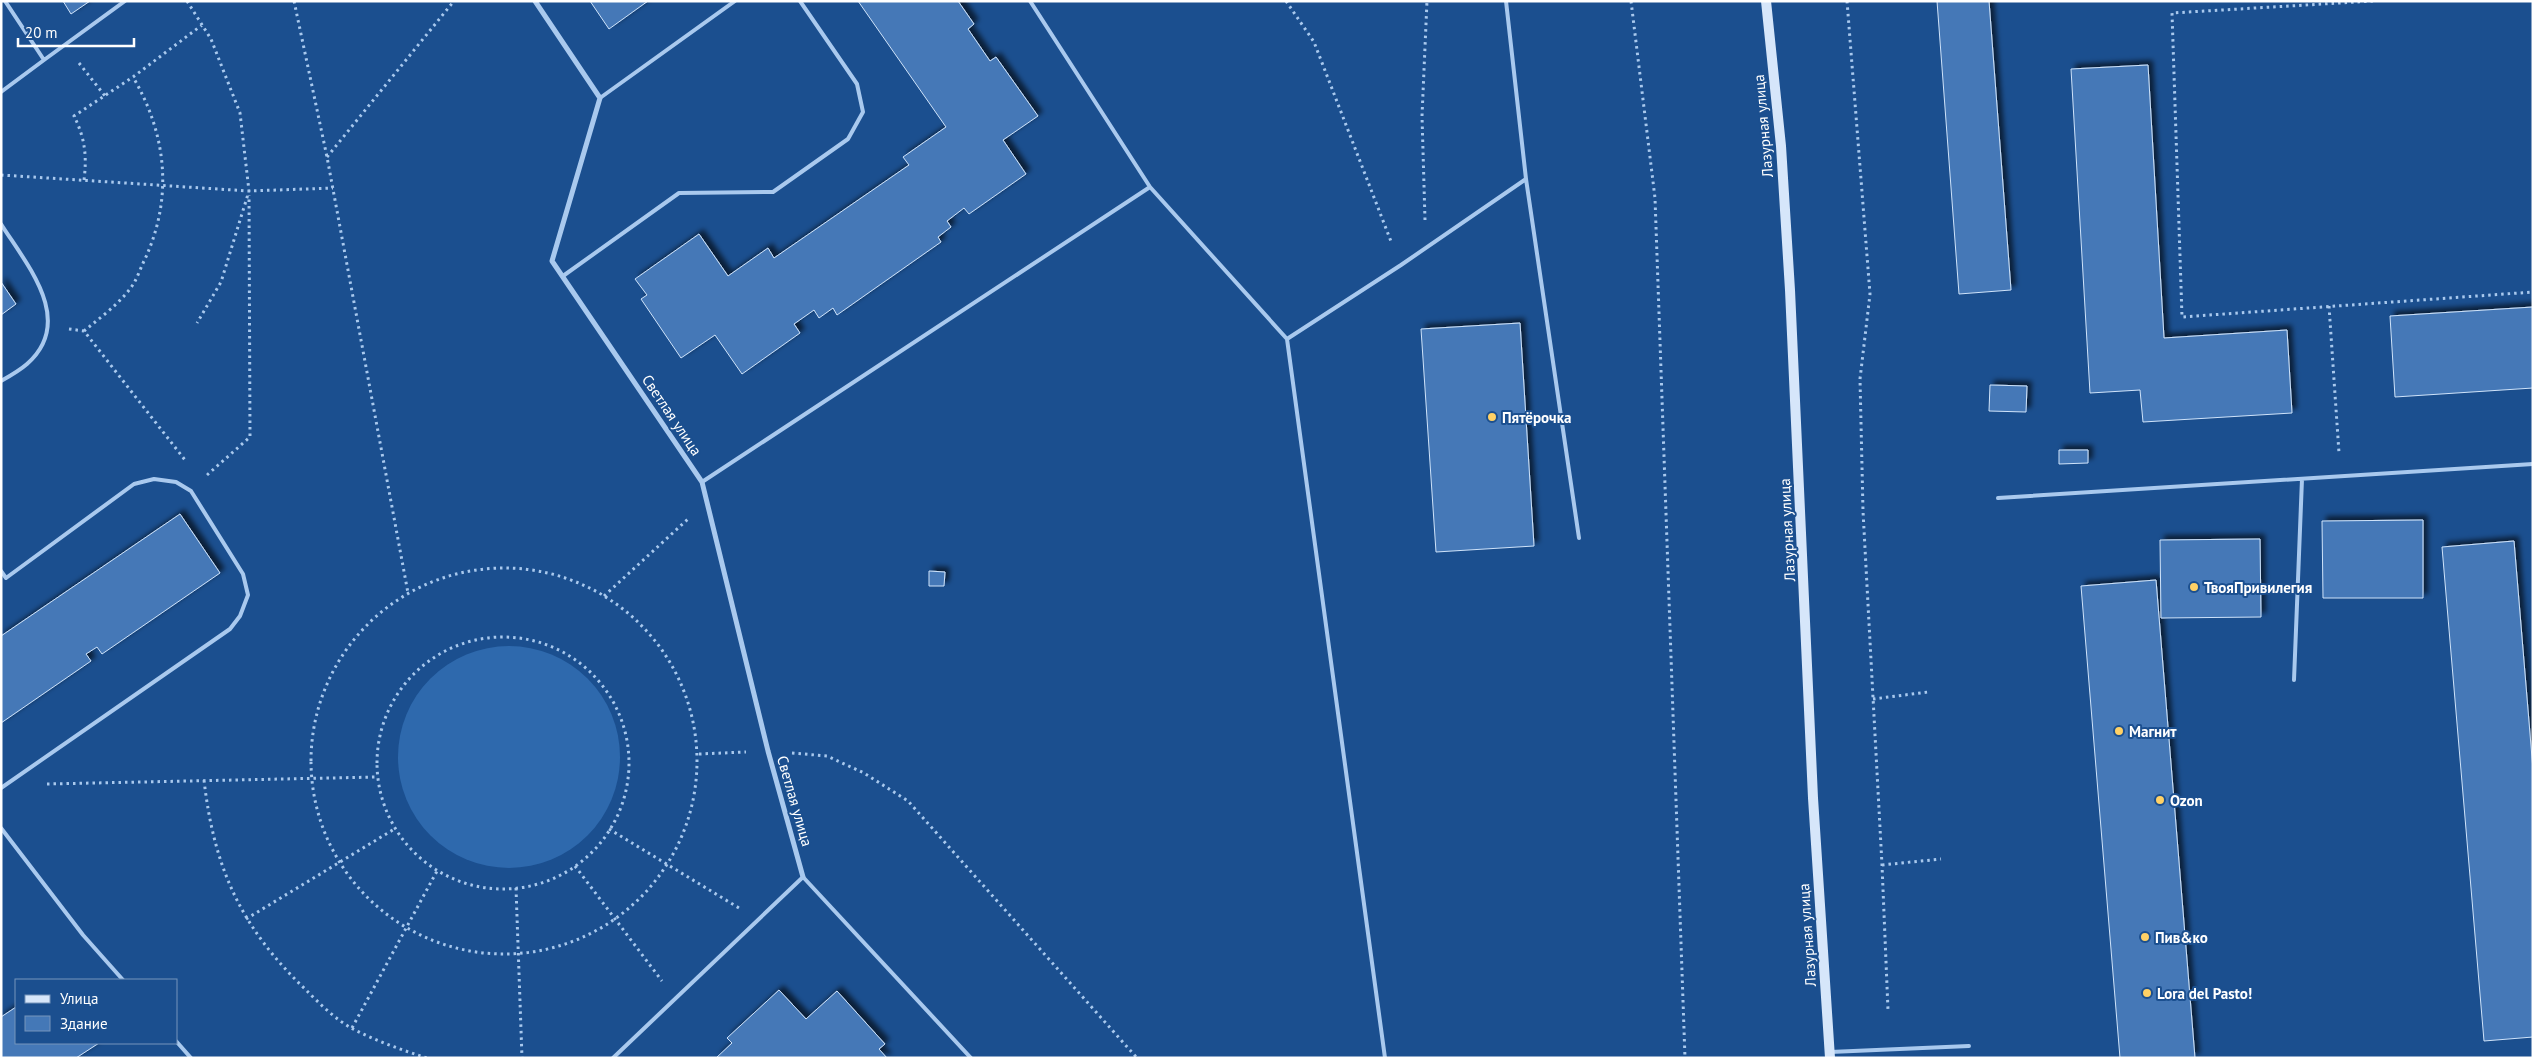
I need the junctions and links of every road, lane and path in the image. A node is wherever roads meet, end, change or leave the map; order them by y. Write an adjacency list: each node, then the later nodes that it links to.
1 (5, 1): 19 (lane)
2 (125, 1): 18 (lane)
3 (187, 1): 17 (path)
4 (294, 1): 24 (path)
5 (454, 1): 24 (path)
6 (535, 1): 23 (street)
7 (735, 1): 23 (lane)
8 (800, 1): 35 (lane)
9 (1030, 1): 29 (lane)
10 (1286, 1): 34 (path)
11 (1427, 1): 33 (path)
12 (1506, 1): 26 (lane)
13 (1631, 1): 94 (path)
14 (1766, 1): 86 (street, Лазурная улица)
15 (1847, 1): 57 (path)
16 (2373, 1): 37 (path)
17 (202, 24): 20 (path); 31 (path)
18 (65, 45): 19 (lane); 22 (path)
19 (44, 60): 21 (lane)
20 (134, 77): 22 (path); 28 (path)
21 (1, 92)
22 (105, 96): 27 (path)
23 (600, 98): 35 (street, Светлая улица)
24 (327, 157): 30 (path)
25 (1, 175): 27 (path)
26 (1526, 179): 33 (lane); 51 (lane)
27 (84, 180): 28 (path)
28 (164, 187): 31 (path); 40 (path)
29 (1150, 187): 41 (lane); 47 (lane)
30 (333, 188): 31 (path); 53 (path)
31 (249, 191): 38 (path); 46 (path)
32 (1, 224): 39 (lane)
33 (1425, 247): 34 (lane)
34 (1401, 265): 41 (lane)
35 (564, 276): 47 (street, Светлая улица)
36 (2533, 292): 37 (path)
37 (2329, 306): 44 (path)
38 (197, 323)
39 (47, 326): 40 (path); 42 (lane)
40 (84, 331): 46 (path)
41 (1287, 339): 93 (lane)
42 (1, 381)
43 (2533, 464): 44 (lane)
44 (2341, 476): 45 (lane)
45 (2302, 479): 49 (lane); 55 (lane)
46 (201, 480): 48 (path)
47 (702, 482): 50 (street, Светлая улица)
48 (190, 490): 52 (lane); 63 (lane)
49 (1998, 498)
50 (707, 501): 54 (path); 58 (street, Светлая улица)
51 (1580, 538)
52 (1, 572)
53 (408, 593): 54 (path); 62 (path)
54 (604, 596): 59 (path)
55 (2294, 680)
56 (1928, 692): 57 (path)
57 (1873, 698): 70 (path)
58 (768, 751): 59 (path); 73 (street, Светлая улица); 92 (path)
59 (699, 754): 69 (path)
60 (376, 777): 62 (path); 65 (path); 66 (path)
61 (204, 780): 62 (path); 63 (path); 75 (path)
62 (312, 780): 68 (path)
63 (3, 786)
64 (1, 828): 80 (lane)
65 (396, 828): 68 (path); 72 (path)
66 (609, 829): 69 (path); 71 (path)
67 (1941, 859): 70 (path)
68 (340, 862): 75 (path); 78 (path)
69 (666, 865): 76 (path); 77 (path)
70 (1882, 865): 82 (path)
71 (575, 866): 74 (path); 76 (path)
72 (437, 871): 74 (path); 78 (path)
73 (804, 878): 77 (lane); 91 (lane)
74 (516, 888): 79 (path)
75 (246, 919): 83 (path)
76 (614, 920): 79 (path); 81 (path)
77 (758, 920): 81 (lane)
78 (404, 927): 79 (path); 83 (path)
79 (518, 954): 89 (path)
80 (122, 979)
81 (675, 998): 90 (lane)
82 (1888, 1010)
83 (352, 1028): 88 (path)
84 (178, 1043): 87 (lane)
85 (1970, 1046): 86 (lane)
86 (1830, 1055)
87 (191, 1058)
88 (427, 1058)
89 (522, 1058)
90 (613, 1058)
91 (971, 1058)
92 (1137, 1058)
93 (1385, 1058)
94 (1685, 1058)

